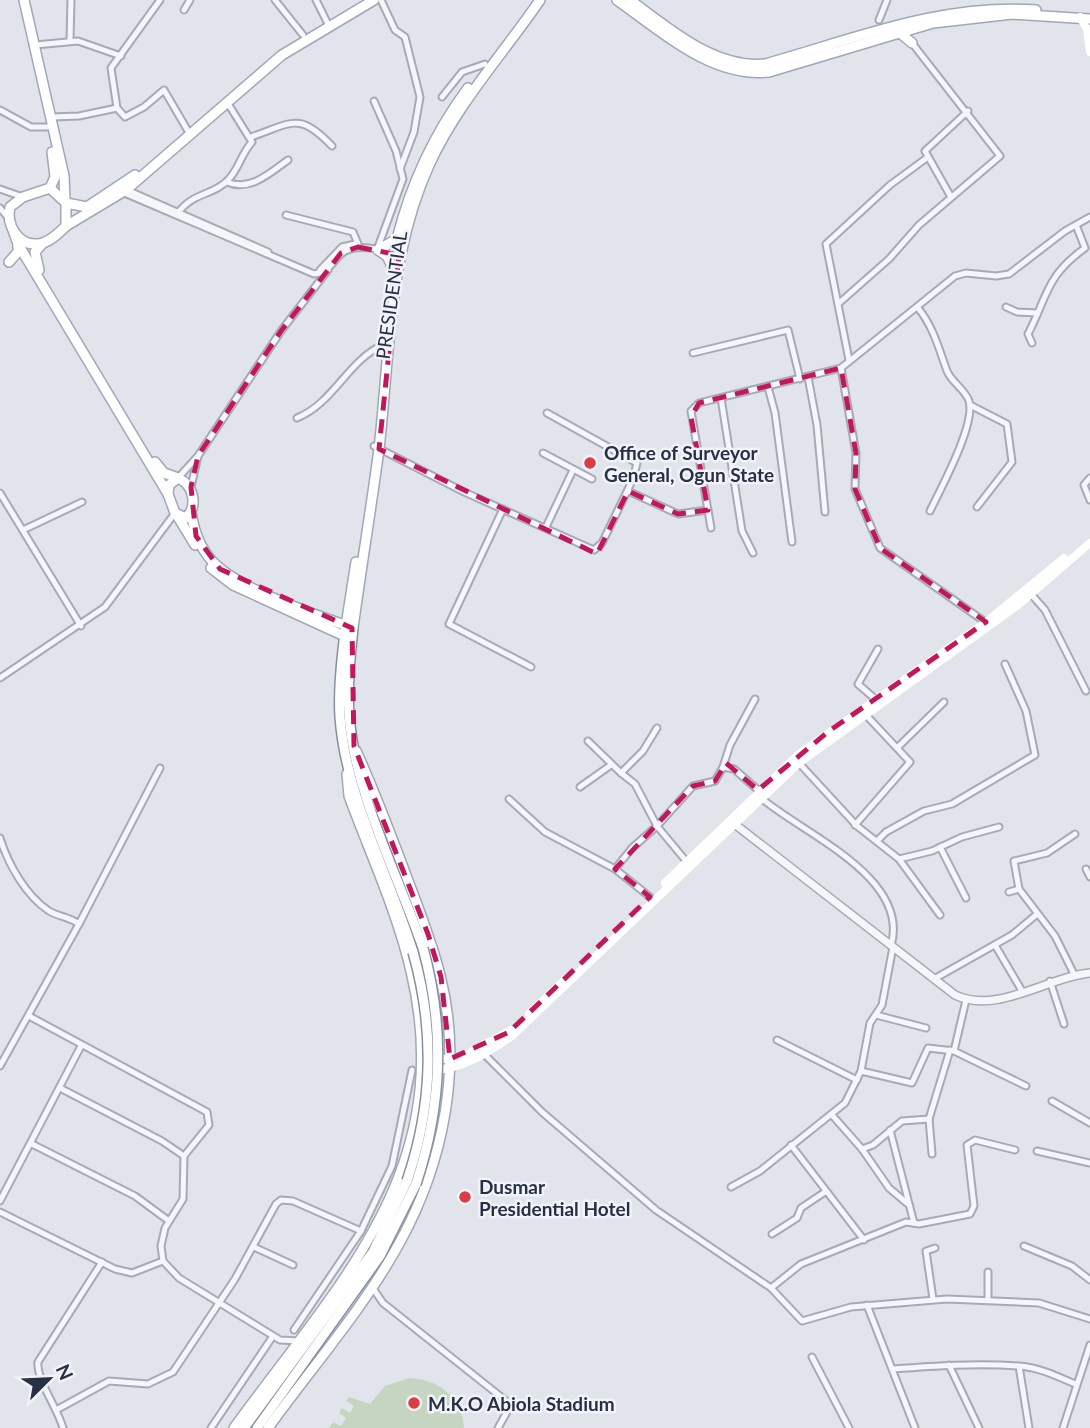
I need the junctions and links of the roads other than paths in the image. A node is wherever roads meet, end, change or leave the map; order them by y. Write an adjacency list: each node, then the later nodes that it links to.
1 (19, 0): 40 (main road)
2 (24, 0): 29 (main road)
3 (71, 0): 27 (street)
4 (160, 0): 31 (street)
5 (190, 0): 17 (street)
6 (275, 0): 26 (street)
7 (316, 0): 21 (street)
8 (366, 0): 21 (main road)
9 (374, 0): 35 (main road)
10 (381, 0): 46 (street)
11 (534, 0): 32 (main road, PRESIDENTIAL)
12 (540, 0): 67 (main road)
13 (617, 0): 25 (main road)
14 (629, 0): 24 (main road)
15 (887, 0): 20 (street)
16 (1032, 5): 18 (main road); 19 (main road)
17 (184, 10)
18 (1088, 18): 19 (main road); 30 (main road)
19 (932, 19): 22 (main road)
20 (879, 20): 23 (main road); 24 (main road)
21 (327, 22): 26 (main road)
22 (919, 24): 23 (main road); 25 (main road); 28 (main road)
23 (889, 27): 24 (main road)
24 (876, 31)
25 (899, 32): 28 (main road)
26 (303, 36): 41 (main road)
27 (70, 40): 29 (street); 31 (street)
28 (912, 43): 38 (street)
29 (35, 46): 39 (main road)
30 (1090, 52)
31 (121, 56): 36 (street)
32 (485, 64): 33 (street); 62 (main road, PRESIDENTIAL)
33 (442, 97)
34 (374, 101): 46 (street)
35 (227, 103): 42 (street); 50 (main road)
36 (117, 108): 39 (street); 41 (street)
37 (0, 110): 40 (street)
38 (968, 111): 44 (street); 52 (street)
39 (51, 117): 53 (main road)
40 (47, 127): 48 (main road)
41 (188, 131): 50 (main road)
42 (251, 137): 43 (street); 47 (street)
43 (332, 146)
44 (928, 157): 52 (street); 72 (street)
45 (288, 160): 47 (street)
46 (400, 169): 66 (street)
47 (227, 182): 55 (street)
48 (50, 188): 51 (main road); 53 (main road)
49 (0, 189): 51 (street)
50 (121, 189): 53 (main road); 55 (street); 60 (main road)
51 (23, 197): 58 (main road)
52 (951, 197): 72 (street)
53 (65, 202): 60 (main road)
54 (0, 208): 58 (street)
55 (177, 215): 65 (street); 71 (street)
56 (286, 215): 65 (street)
57 (1090, 217): 59 (street)
58 (9, 219): 61 (main road)
59 (1076, 225): 74 (street); 75 (street)
60 (66, 226): 64 (main road)
61 (13, 230): 63 (main road); 64 (main road)
62 (397, 239): 66 (main road); 67 (main road, PRESIDENTIAL)
63 (18, 244): 68 (main road); 69 (main road)
64 (41, 244): 68 (street); 92 (main road)
65 (358, 244): 66 (street)
66 (379, 248): 67 (street); 70 (main road); 71 (street)
67 (397, 252): 70 (main road, PRESIDENTIAL); 88 (main road)
68 (23, 253): 69 (street); 98 (main road)
69 (4, 265)
70 (392, 266): 77 (main road, PRESIDENTIAL)
71 (330, 268): 90 (street)
72 (838, 304): 79 (street)
73 (1006, 307): 75 (street)
74 (918, 308): 79 (street); 85 (street)
75 (1037, 313): 76 (street)
76 (1032, 343)
77 (383, 345): 87 (street); 88 (main road, PRESIDENTIAL)
78 (693, 353): 82 (street)
79 (849, 360): 80 (street)
80 (841, 368): 81 (street); 116 (street)
81 (807, 377): 82 (street); 106 (street)
82 (800, 379): 83 (street)
83 (768, 387): 84 (street); 112 (street)
84 (721, 398): 103 (street); 114 (street)
85 (970, 405): 101 (street); 104 (street)
86 (547, 413): 96 (street)
87 (298, 418)
88 (376, 447): 102 (street); 118 (main road)
89 (543, 453): 91 (street)
90 (198, 456): 92 (street); 95 (street)
91 (573, 470): 94 (street); 108 (street)
92 (178, 478): 95 (main road); 98 (main road)
93 (1090, 478): 99 (street)
94 (592, 479)
95 (191, 487): 105 (main road)
96 (628, 491): 103 (street); 108 (street)
97 (0, 492): 110 (street)
98 (168, 494): 107 (main road)
99 (1090, 500)
100 (82, 502): 110 (street)
101 (978, 507)
102 (503, 509): 108 (street); 121 (street)
103 (708, 510): 109 (street)
104 (930, 511)
105 (191, 512): 107 (main road); 118 (main road)
106 (825, 512)
107 (176, 515): 117 (street); 118 (main road)
108 (546, 527)
109 (711, 528)
110 (23, 530): 117 (street)
111 (1090, 536): 115 (main road)
112 (792, 542)
113 (1090, 543): 115 (main road)
114 (753, 553)
115 (1023, 598): 116 (main road); 123 (street)
116 (988, 624): 124 (main road); 127 (main road)
117 (81, 626): 122 (street)
118 (349, 632): 130 (main road)
119 (878, 649): 124 (street)
120 (1005, 664): 146 (street)
121 (531, 667)
122 (0, 678)
123 (1086, 691)
124 (874, 698): 138 (main road)
125 (755, 699): 134 (street)
126 (944, 702): 131 (street)
127 (864, 715): 131 (street); 132 (main road)
128 (657, 728): 136 (street)
129 (588, 741): 133 (street)
130 (349, 747): 178 (main road); 180 (main road); 198 (main road, bridge)
131 (898, 747): 141 (street)
132 (799, 763): 138 (main road); 141 (street)
133 (611, 765): 136 (street); 137 (street)
134 (723, 767): 138 (street); 142 (street)
135 (160, 768): 159 (street)
136 (621, 773): 142 (street)
137 (580, 787)
138 (758, 793): 140 (main road); 161 (street)
139 (509, 799): 150 (street)
140 (732, 821): 149 (main road); 161 (street); 177 (main road)
141 (855, 825): 146 (street)
142 (657, 826): 149 (street); 150 (street)
143 (999, 827): 147 (street)
144 (1075, 834): 153 (street)
145 (0, 838): 159 (street)
146 (877, 841): 148 (street)
147 (940, 847): 148 (street); 156 (street)
148 (899, 859): 157 (street)
149 (686, 862): 155 (main road)
150 (615, 869): 155 (street)
151 (1086, 869): 152 (street)
152 (1090, 877)
153 (1019, 889): 154 (street); 158 (street)
154 (1009, 892)
155 (650, 897): 178 (main road)
156 (966, 898)
157 (940, 915)
158 (1036, 915): 160 (street); 163 (street)
159 (79, 924): 169 (street)
160 (995, 945): 164 (street); 166 (street)
161 (892, 947): 164 (street); 168 (street)
162 (1090, 973): 163 (street)
163 (1074, 974): 165 (street)
164 (934, 979): 167 (street)
165 (1050, 981): 166 (street); 170 (street)
166 (1022, 991): 167 (street)
167 (966, 1000): 175 (street)
168 (876, 1014): 171 (street); 181 (street)
169 (29, 1016): 173 (street); 176 (street)
170 (1064, 1024)
171 (926, 1028)
172 (777, 1040): 182 (street)
173 (81, 1046): 184 (street); 196 (street)
174 (0, 1049): 176 (street)
175 (952, 1051): 181 (street); 183 (street); 187 (street)
176 (7, 1052): 179 (street)
177 (484, 1054): 178 (main road); 218 (street)
178 (450, 1064): 180 (main road); 217 (main road)
179 (0, 1066)
180 (418, 1066): 206 (street); 229 (main road)
181 (861, 1071): 182 (street)
182 (858, 1080): 186 (street)
183 (1026, 1086)
184 (61, 1088): 190 (street); 196 (street)
185 (1052, 1101): 188 (street)
186 (832, 1115): 191 (street); 192 (street)
187 (929, 1119): 189 (street); 195 (street)
188 (1090, 1123)
189 (890, 1130): 192 (street); 202 (street)
190 (32, 1144): 201 (street); 204 (street)
191 (791, 1145): 199 (street); 200 (street)
192 (862, 1149): 202 (street)
193 (1015, 1150): 205 (street)
194 (1037, 1151): 197 (street)
195 (932, 1154)
196 (184, 1156): 204 (street)
197 (1090, 1163)
198 (411, 1182): 241 (main road); 242 (main road)
199 (731, 1186)
200 (825, 1192): 207 (street); 208 (street)
201 (0, 1201)
202 (908, 1204): 205 (street)
203 (0, 1212): 213 (street)
204 (169, 1221): 212 (street)
205 (914, 1223): 208 (street)
206 (361, 1231): 210 (street); 226 (street)
207 (772, 1234)
208 (864, 1240): 218 (street)
209 (1024, 1246): 216 (street)
210 (254, 1247): 214 (street); 223 (street)
211 (935, 1248): 220 (street)
212 (163, 1261): 213 (street); 223 (street)
213 (102, 1262): 237 (street)
214 (293, 1265)
215 (988, 1272): 221 (street)
216 (1090, 1280)
217 (372, 1286): 219 (main road); 222 (street)
218 (771, 1288): 224 (street)
219 (365, 1297): 222 (street); 243 (main road)
220 (933, 1299): 221 (street); 224 (street)
221 (988, 1299): 225 (street)
222 (383, 1303): 244 (street)
223 (220, 1304): 227 (street); 237 (street)
224 (867, 1305): 235 (street)
225 (1090, 1319)
226 (294, 1330)
227 (273, 1336): 228 (street); 239 (street)
228 (280, 1340): 229 (street); 231 (street)
229 (300, 1341): 231 (main road)
230 (1090, 1345): 236 (street)
231 (289, 1357): 240 (main road)
232 (812, 1357): 245 (street)
233 (949, 1365): 234 (street); 235 (street); 247 (street)
234 (1018, 1366): 236 (street); 248 (street)
235 (893, 1369): 246 (street)
236 (1076, 1384): 249 (street)
237 (58, 1409): 238 (street)
238 (63, 1428)
239 (211, 1428)
240 (234, 1428)
241 (244, 1428)
242 (257, 1428)
243 (268, 1428)
244 (498, 1428)
245 (849, 1428)
246 (915, 1428)
247 (979, 1428)
248 (1029, 1428)
249 (1063, 1428)

